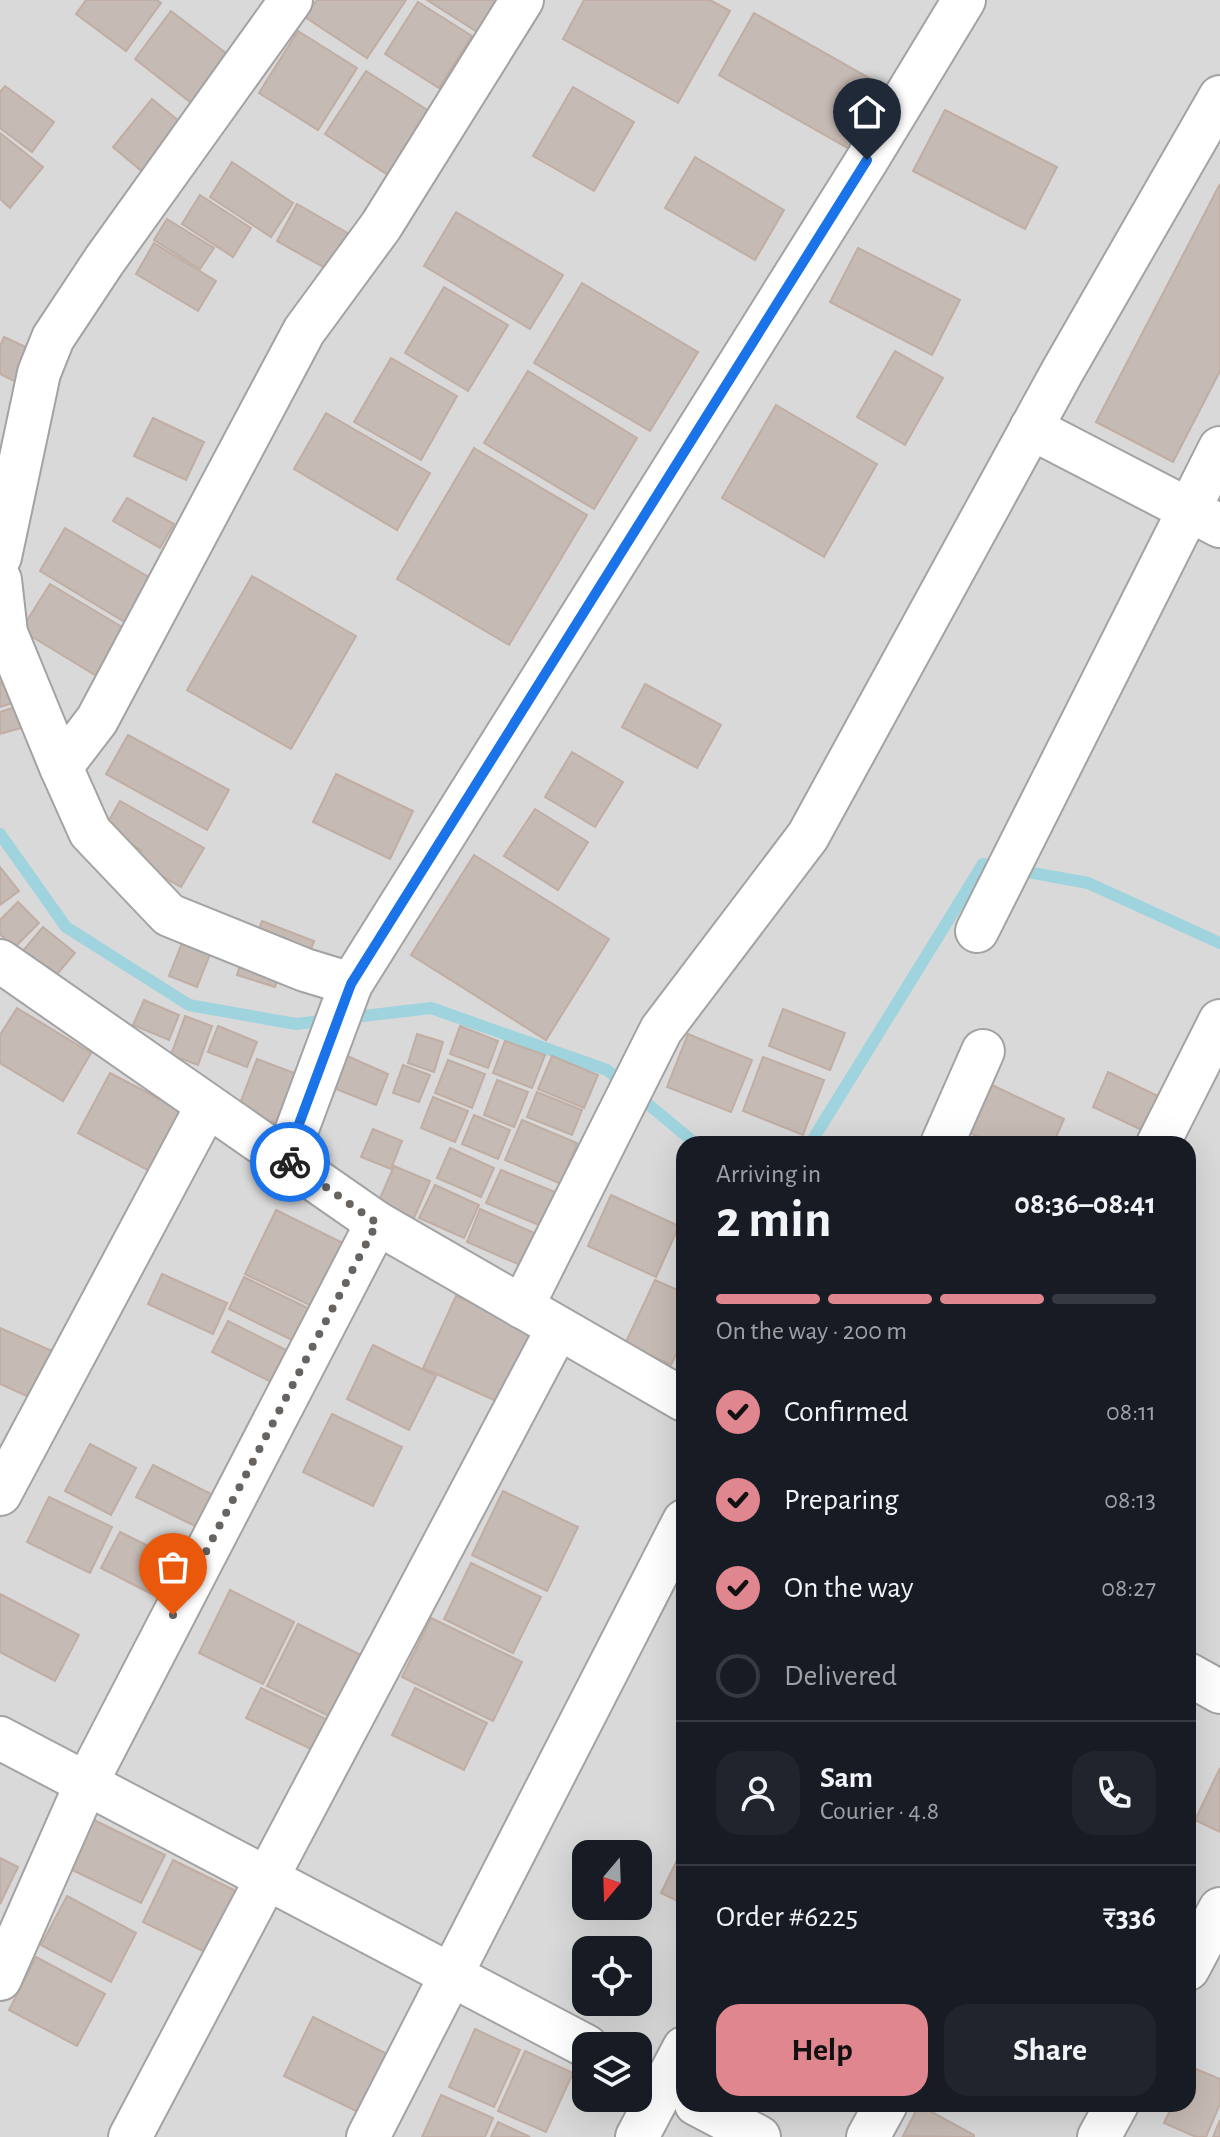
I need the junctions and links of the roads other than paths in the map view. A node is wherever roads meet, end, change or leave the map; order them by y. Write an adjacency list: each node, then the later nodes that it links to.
1 (291, 0): 8 (street)
2 (522, 0): 10 (street)
3 (964, 0): 13 (street)
4 (1220, 97): 5 (street)
5 (1031, 428): 7 (street); 21 (street)
6 (1220, 448): 7 (street)
7 (1204, 518): 11 (street)
8 (0, 557)
9 (0, 580): 10 (street)
10 (61, 767): 13 (street)
11 (977, 931)
12 (2, 970): 16 (street)
13 (349, 988): 19 (street)
14 (1220, 1021): 18 (street)
15 (983, 1051): 17 (street)
16 (207, 1106): 19 (street); 24 (street)
17 (946, 1136)
18 (1162, 1136)
19 (286, 1159): 20 (street)
20 (377, 1223): 21 (street); 29 (street)
21 (522, 1307): 22 (street)
22 (558, 1328): 23 (street); 30 (street)
23 (676, 1395)
24 (0, 1494)
25 (676, 1537): 33 (street)
26 (1196, 1678): 27 (street)
27 (1220, 1692)
28 (0, 1738): 29 (street)
29 (86, 1784): 30 (street); 34 (street)
30 (267, 1878): 33 (street); 40 (street)
31 (1220, 1909): 32 (street)
32 (1196, 1954)
33 (452, 1975): 35 (street); 41 (street)
34 (0, 1979)
35 (572, 2039)
36 (670, 2090): 42 (street)
37 (712, 2112): 43 (street)
38 (882, 2112): 44 (street)
39 (1113, 2112): 45 (street)
40 (130, 2137)
41 (368, 2137)
42 (637, 2137)
43 (759, 2137)
44 (868, 2137)
45 (1099, 2137)

